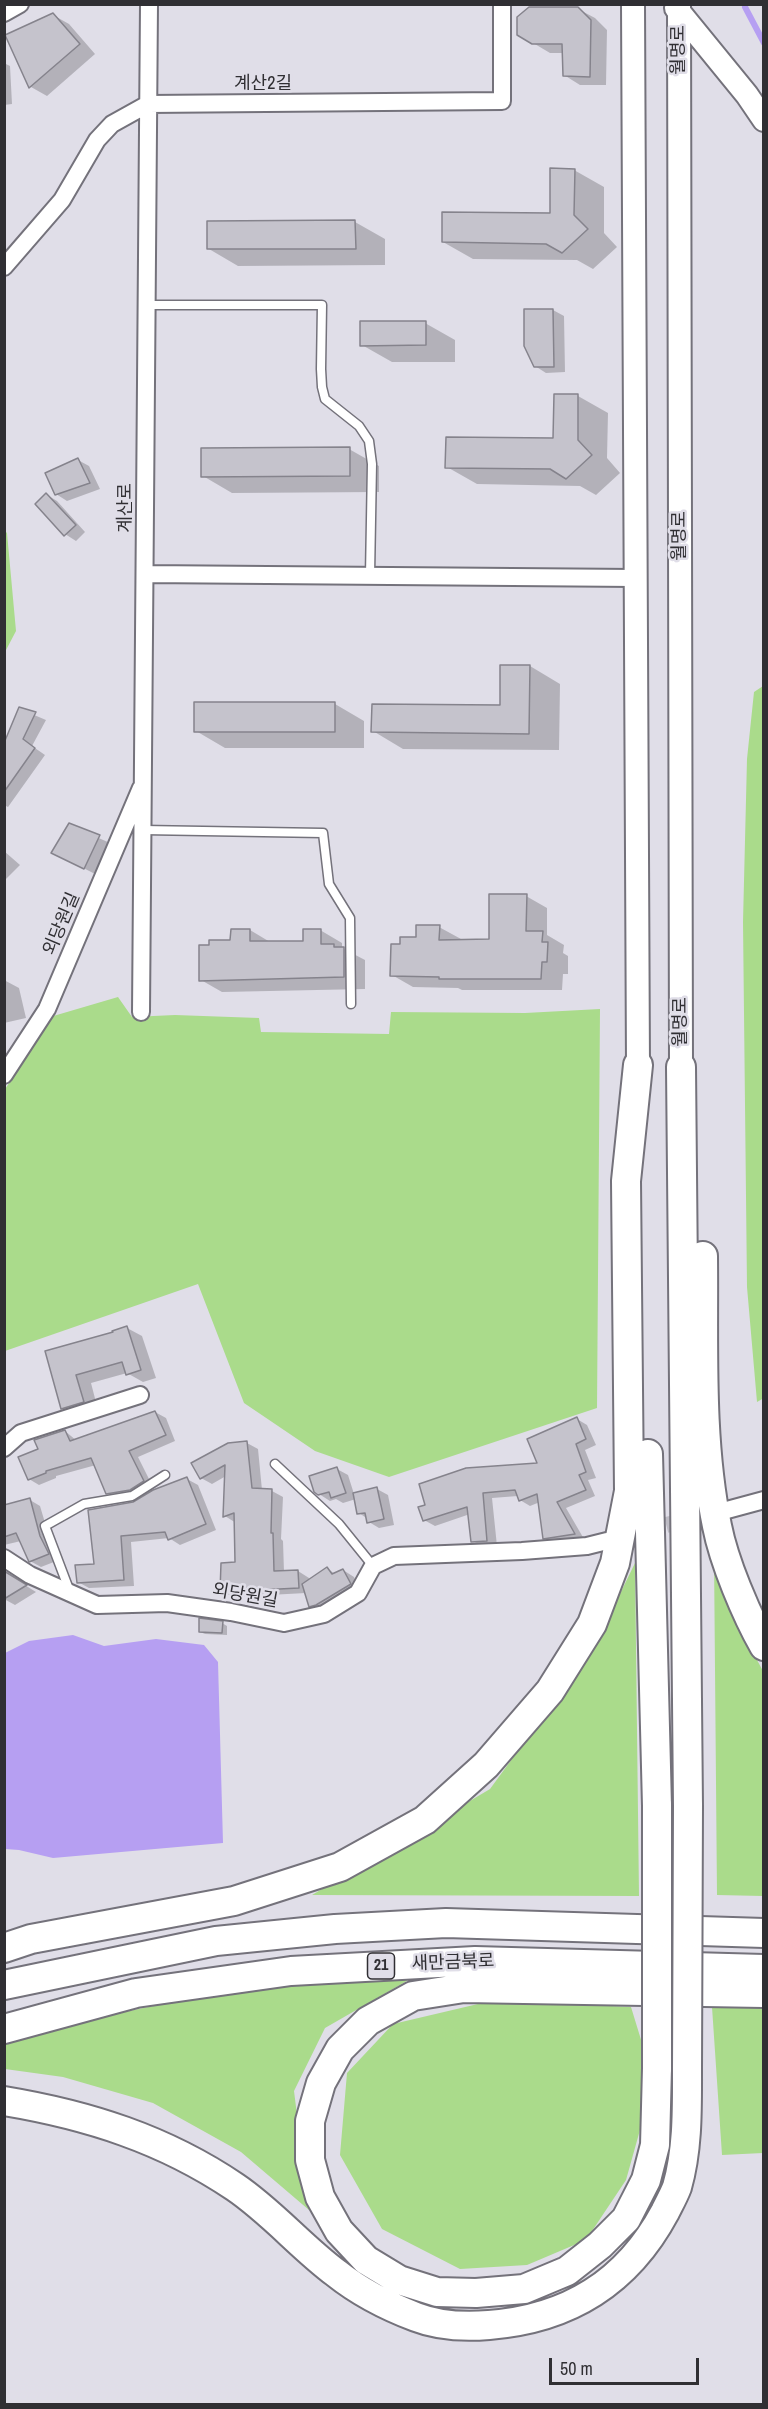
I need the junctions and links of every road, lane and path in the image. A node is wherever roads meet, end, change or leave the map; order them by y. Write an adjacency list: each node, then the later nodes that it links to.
1 (20, 4): 6 (street)
2 (148, 4): 7 (street, 계산로)
3 (502, 4): 7 (street, 계산2길)
4 (633, 4): 13 (street)
5 (676, 6): 8 (street); 19 (street, 월명로)
6 (4, 13)
7 (148, 104): 9 (street, 계산2길); 10 (street, 계산로)
8 (764, 120)
9 (4, 267)
10 (147, 305): 11 (street, 계산로); 12 (lane)
11 (145, 574): 12 (street); 14 (street, 계산로)
12 (370, 575): 13 (street)
13 (636, 578): 18 (street)
14 (143, 782): 15 (street, 계산로); 20 (street, 외당원길)
15 (143, 831): 16 (lane); 17 (street, 계산로)
16 (351, 1004)
17 (141, 1012)
18 (638, 1065): 33 (highway); 36 (highway, bridge)
19 (681, 1067): 31 (highway); 38 (highway, bridge)
20 (4, 1075)
21 (140, 1395): 22 (street)
22 (4, 1448)
23 (275, 1464): 29 (lane)
24 (165, 1475): 30 (lane)
25 (764, 1500): 26 (street)
26 (727, 1510)
27 (607, 1541): 29 (street)
28 (4, 1558): 30 (street, 외당원길)
29 (373, 1566): 30 (street, 외당원길)
30 (70, 1593)
31 (764, 1646)
32 (764, 1933): 35 (highway, 새만금북로 / 21)
33 (4, 1948)
34 (764, 1968): 37 (highway, 새만금북로 / 21)
35 (4, 1985)
36 (764, 1993)
37 (4, 2029)
38 (4, 2101)

